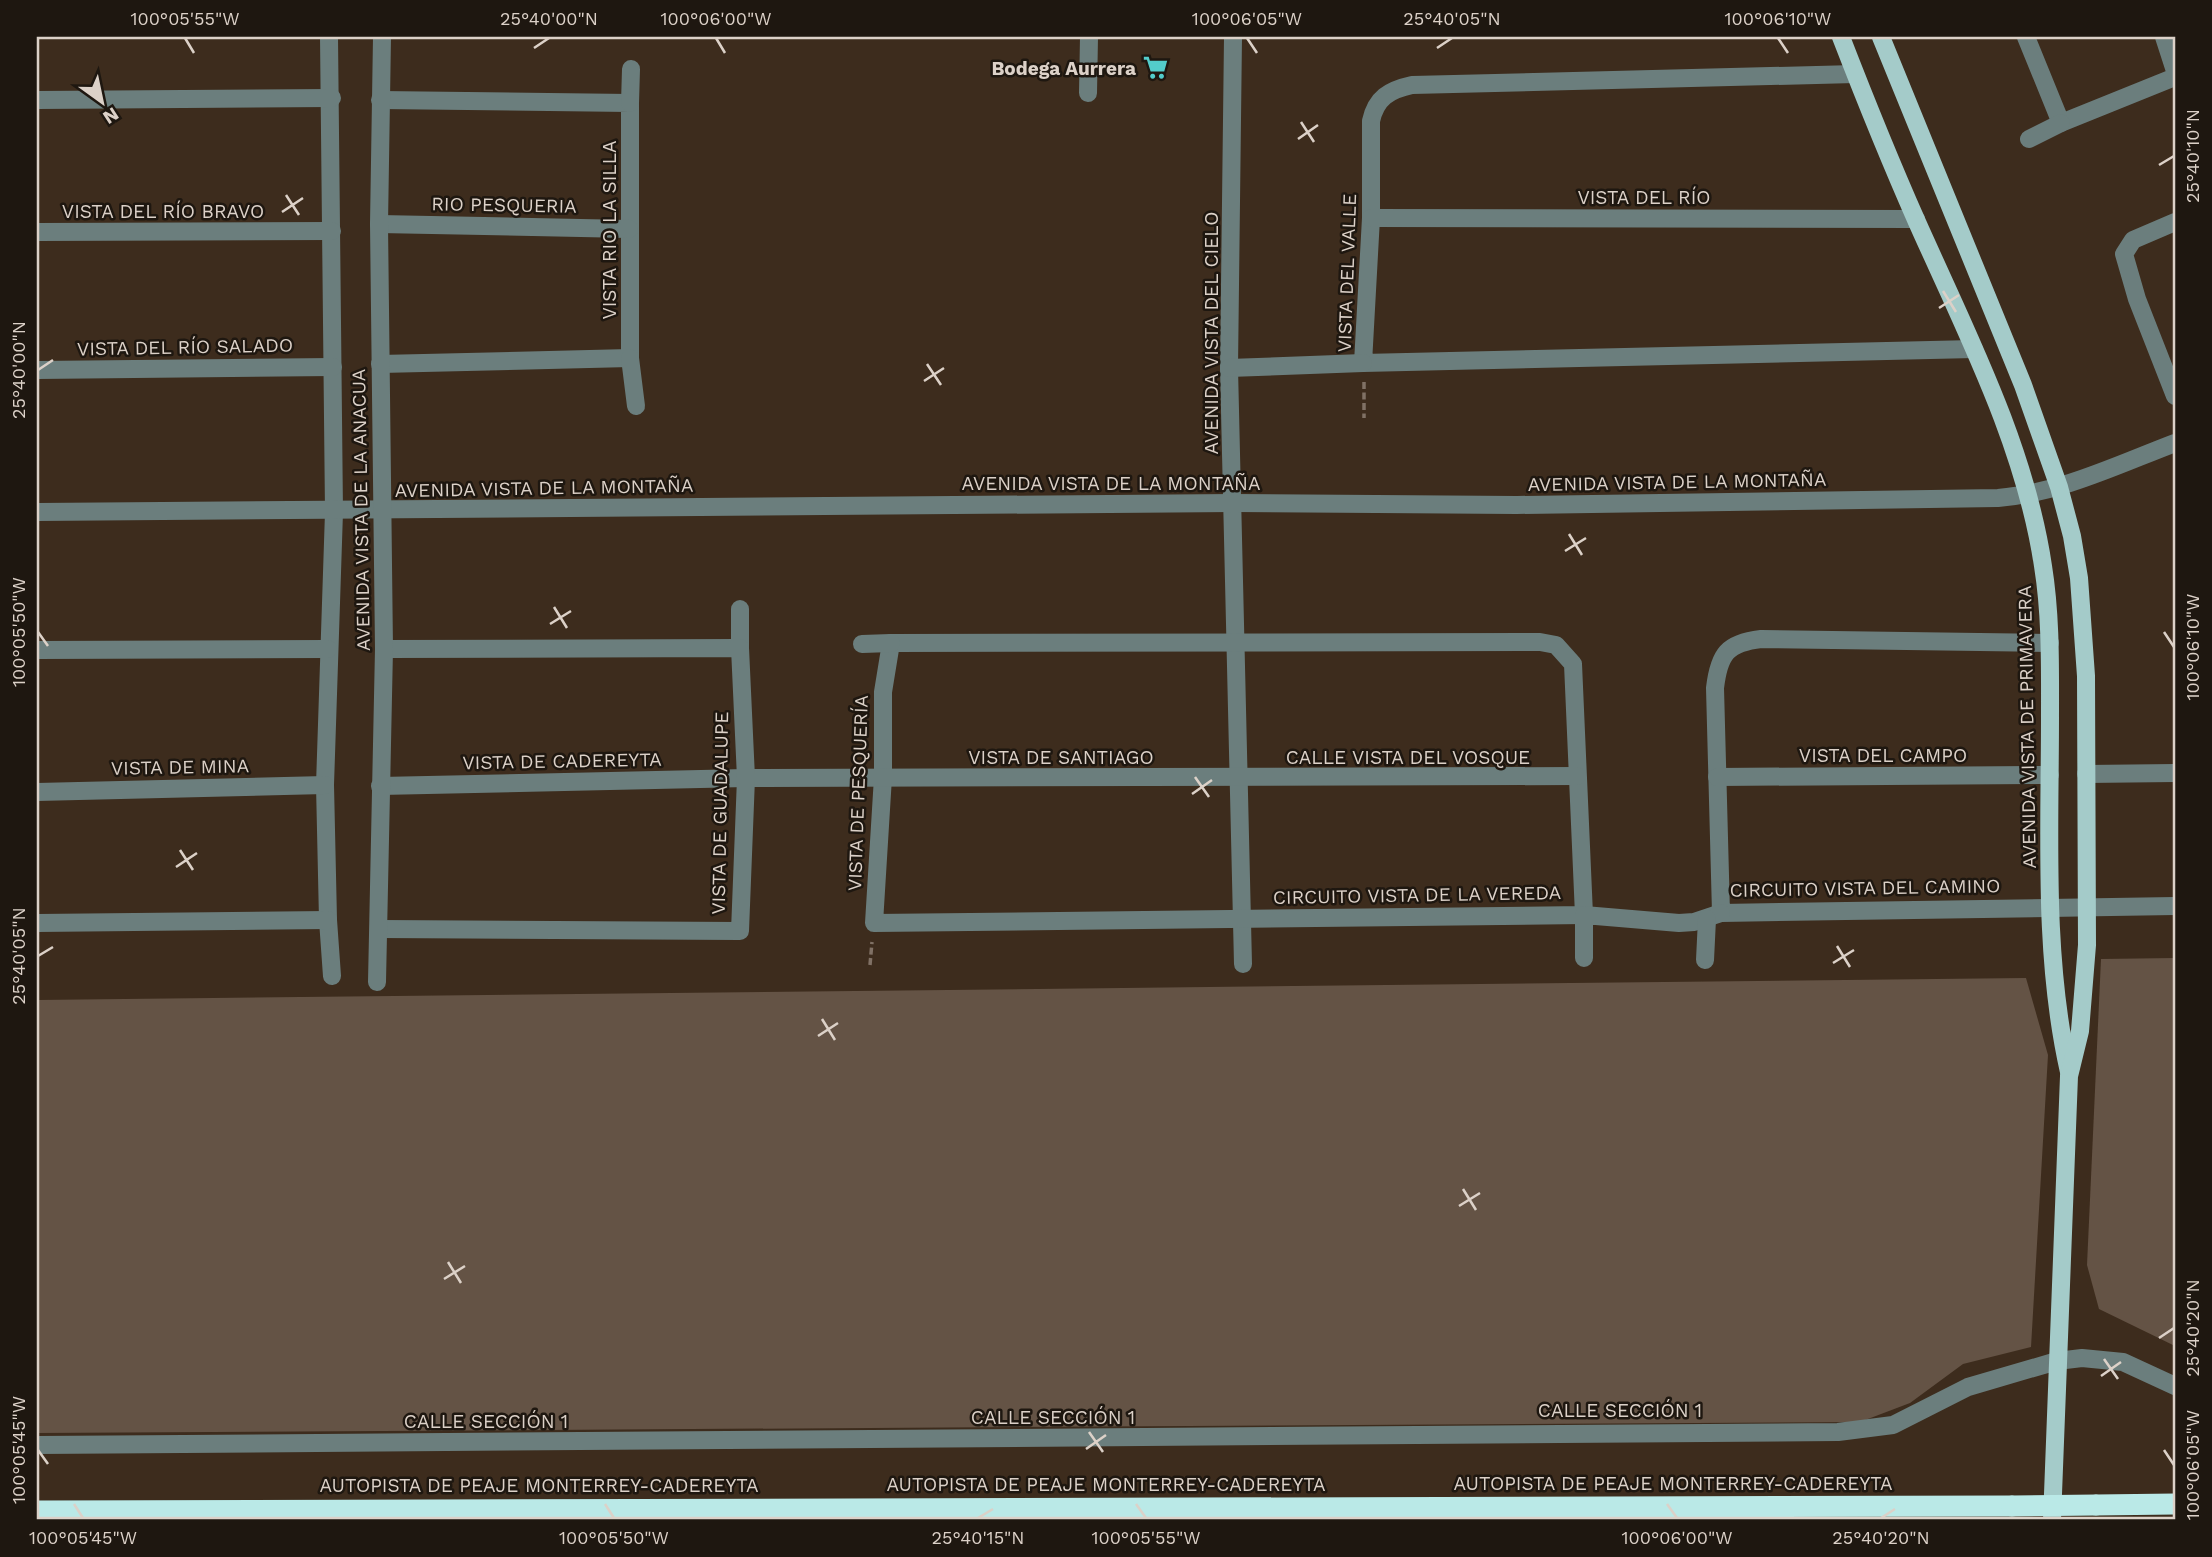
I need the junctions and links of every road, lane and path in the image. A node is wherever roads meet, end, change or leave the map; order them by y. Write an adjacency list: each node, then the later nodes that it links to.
1 (329, 37): 14 (street, AVENIDA VISTA DE LA ANACUA)
2 (382, 37): 16 (street, AVENIDA VISTA DE LA ANACUA)
3 (1089, 37): 13 (street)
4 (1233, 37): 32 (street, AVENIDA VISTA DEL CIELO)
5 (1841, 37): 11 (main road, AVENIDA VISTA DE PRIMAVERA)
6 (1881, 37): 38 (main road, AVENIDA VISTA DE PRIMAVERA)
7 (2026, 37): 18 (street)
8 (2164, 37): 10 (street)
9 (631, 69): 17 (street, VISTA RIO LA SILLA)
10 (2175, 71)
11 (1856, 74): 20 (street, VISTA DEL VALLE); 21 (main road, AVENIDA VISTA DE PRIMAVERA)
12 (2175, 77): 18 (street)
13 (1088, 93)
14 (331, 97): 15 (street); 25 (street, AVENIDA VISTA DE LA ANACUA)
15 (37, 100)
16 (380, 100): 17 (street); 23 (street, AVENIDA VISTA DE LA ANACUA)
17 (630, 103): 24 (street, VISTA RIO LA SILLA)
18 (2061, 123): 19 (street)
19 (2029, 139)
20 (1371, 218): 21 (street, VISTA DEL RÍO); 29 (street, VISTA DEL VALLE)
21 (1916, 219): 27 (main road, AVENIDA VISTA DE PRIMAVERA)
22 (2175, 222): 34 (street)
23 (379, 224): 24 (street, RIO PESQUERIA); 30 (street, AVENIDA VISTA DE LA ANACUA)
24 (629, 229): 28 (street, VISTA RIO LA SILLA)
25 (332, 231): 26 (street, VISTA DEL RÍO BRAVO); 31 (street, AVENIDA VISTA DE LA ANACUA)
26 (37, 232)
27 (1974, 349): 29 (street, VISTA DEL VALLE); 39 (main road, AVENIDA VISTA DE PRIMAVERA)
28 (630, 358): 30 (street); 35 (street, VISTA RIO LA SILLA)
29 (1363, 363): 32 (street); 36 (path)
30 (380, 364): 41 (street, AVENIDA VISTA DE LA ANACUA)
31 (334, 367): 33 (street, VISTA DEL RÍO SALADO); 43 (street, AVENIDA VISTA DE LA ANACUA)
32 (1229, 368): 40 (street, AVENIDA VISTA DEL CIELO)
33 (37, 370)
34 (2175, 396)
35 (636, 406)
36 (1364, 418)
37 (2175, 443): 38 (street, AVENIDA VISTA DE LA MONTAÑA)
38 (2059, 487): 39 (street, AVENIDA VISTA DE LA MONTAÑA); 54 (main road, AVENIDA VISTA DE PRIMAVERA)
39 (2029, 495): 40 (street, AVENIDA VISTA DE LA MONTAÑA); 46 (main road, AVENIDA VISTA DE PRIMAVERA)
40 (1234, 503): 41 (street, AVENIDA VISTA DE LA MONTAÑA); 48 (street, AVENIDA VISTA DEL CIELO)
41 (382, 511): 43 (street, AVENIDA VISTA DE LA MONTAÑA); 51 (street, AVENIDA VISTA DE LA ANACUA)
42 (37, 512): 43 (street, AVENIDA VISTA DE LA MONTAÑA)
43 (334, 512): 50 (street, AVENIDA VISTA DE LA ANACUA)
44 (740, 609): 49 (street, VISTA DE GUADALUPE)
45 (891, 643): 47 (street); 48 (street); 57 (street, VISTA DE PESQUERÍA)
46 (2050, 643): 55 (main road, AVENIDA VISTA DE PRIMAVERA); 58 (street, CIRCUITO VISTA DEL CAMINO)
47 (862, 644)
48 (1236, 644): 56 (street, CIRCUITO VISTA DE LA VEREDA); 60 (street, AVENIDA VISTA DEL CIELO)
49 (740, 648): 51 (street); 59 (street, VISTA DE GUADALUPE)
50 (328, 649): 52 (street); 61 (street, AVENIDA VISTA DE LA ANACUA)
51 (384, 649): 62 (street, AVENIDA VISTA DE LA ANACUA)
52 (37, 650)
53 (2175, 773): 54 (street)
54 (2086, 774): 65 (main road, AVENIDA VISTA DE PRIMAVERA)
55 (2050, 775): 58 (street, VISTA DEL CAMPO); 64 (main road, AVENIDA VISTA DE PRIMAVERA)
56 (1577, 776): 60 (street, CALLE VISTA DEL VOSQUE); 67 (street, CIRCUITO VISTA DE LA VEREDA)
57 (883, 777): 59 (street, VISTA DE SANTIAGO); 60 (street, VISTA DE SANTIAGO); 69 (street, VISTA DE PESQUERÍA)
58 (1717, 777): 68 (street, CIRCUITO VISTA DEL CAMINO)
59 (746, 778): 62 (street, VISTA DE CADEREYTA); 72 (street, VISTA DE GUADALUPE)
60 (1240, 779): 69 (street, AVENIDA VISTA DEL CIELO)
61 (325, 785): 63 (street, VISTA DE MINA); 70 (street, AVENIDA VISTA DE LA ANACUA)
62 (380, 786): 72 (street, AVENIDA VISTA DE LA ANACUA)
63 (37, 792)
64 (2052, 905): 65 (street, CIRCUITO VISTA DEL CAMINO); 68 (street, CIRCUITO VISTA DEL CAMINO); 78 (main road, AVENIDA VISTA DE PRIMAVERA)
65 (2087, 906): 66 (street, CIRCUITO VISTA DEL CAMINO); 78 (main road, AVENIDA VISTA DE PRIMAVERA)
66 (2175, 906)
67 (1584, 915): 68 (street); 69 (street, CIRCUITO VISTA DE LA VEREDA); 73 (street)
68 (1714, 916): 74 (street)
69 (1242, 918): 75 (street, AVENIDA VISTA DEL CIELO)
70 (328, 920): 71 (street); 76 (street, AVENIDA VISTA DE LA ANACUA)
71 (37, 923)
72 (379, 929): 77 (street, AVENIDA VISTA DE LA ANACUA)
73 (1584, 958)
74 (1705, 960)
75 (1243, 964)
76 (332, 976)
77 (377, 982)
78 (2069, 1076): 79 (main road, AVENIDA VISTA DE PRIMAVERA)
79 (2056, 1361): 80 (street, CALLE SECCIÓN 1); 81 (street, CALLE SECCIÓN 1); 84 (main road, AVENIDA VISTA DE PRIMAVERA)
80 (2175, 1386)
81 (37, 1445)
82 (2175, 1504): 83 (highway, AUTOPISTA DE PEAJE MONTERREY-CADEREYTA, bridge)
83 (37, 1511)
84 (2052, 1520)

